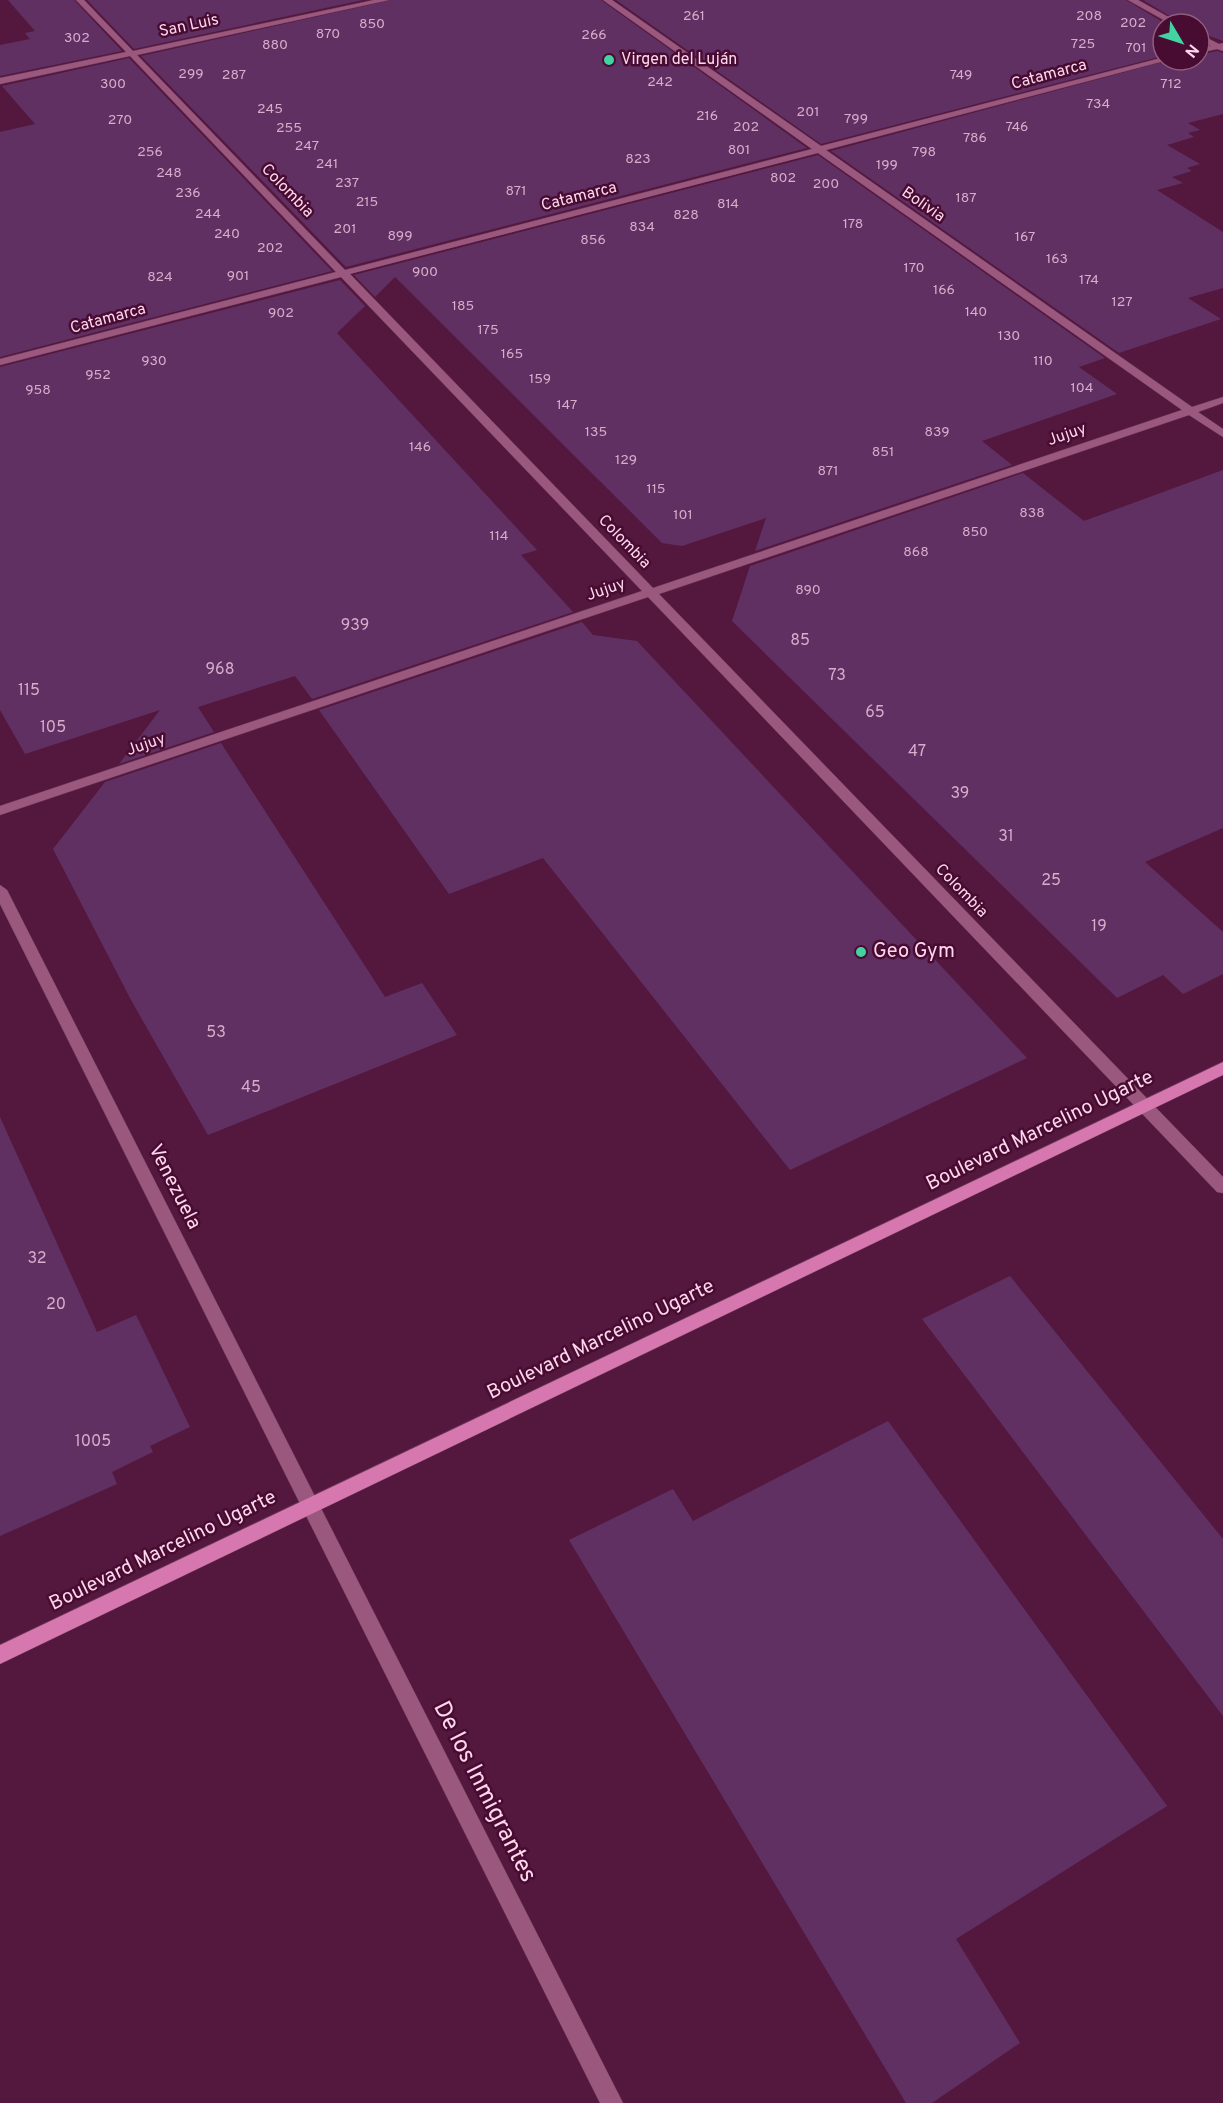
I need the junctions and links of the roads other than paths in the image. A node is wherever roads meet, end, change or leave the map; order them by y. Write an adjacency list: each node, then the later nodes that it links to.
1 (80, 0): 6 (street, Colombia)
2 (385, 0): 6 (street, San Luis)
3 (607, 0): 9 (street, Bolivia)
4 (1131, 0): 5 (street)
5 (1154, 12)
6 (131, 53): 8 (street, San Luis); 10 (street, Colombia)
7 (1151, 63): 9 (street, Catamarca)
8 (0, 81)
9 (820, 150): 10 (street, Catamarca); 13 (street, Bolivia)
10 (342, 273): 11 (street, Catamarca); 15 (street, Colombia)
11 (0, 362)
12 (1223, 400): 13 (street, Jujuy)
13 (1191, 411): 14 (street, Bolivia); 15 (street, Jujuy)
14 (1223, 434)
15 (650, 592): 16 (street, Jujuy); 19 (street, Colombia)
16 (0, 812)
17 (0, 890): 21 (street, Venezuela)
18 (1223, 1068): 19 (main road, Boulevard Marcelino Ugarte)
19 (1145, 1106): 20 (street, Colombia); 21 (main road, Boulevard Marcelino Ugarte)
20 (1223, 1187)
21 (311, 1504): 22 (main road, Boulevard Marcelino Ugarte); 23 (street, De los Inmigrantes)
22 (0, 1655)
23 (612, 2103)

